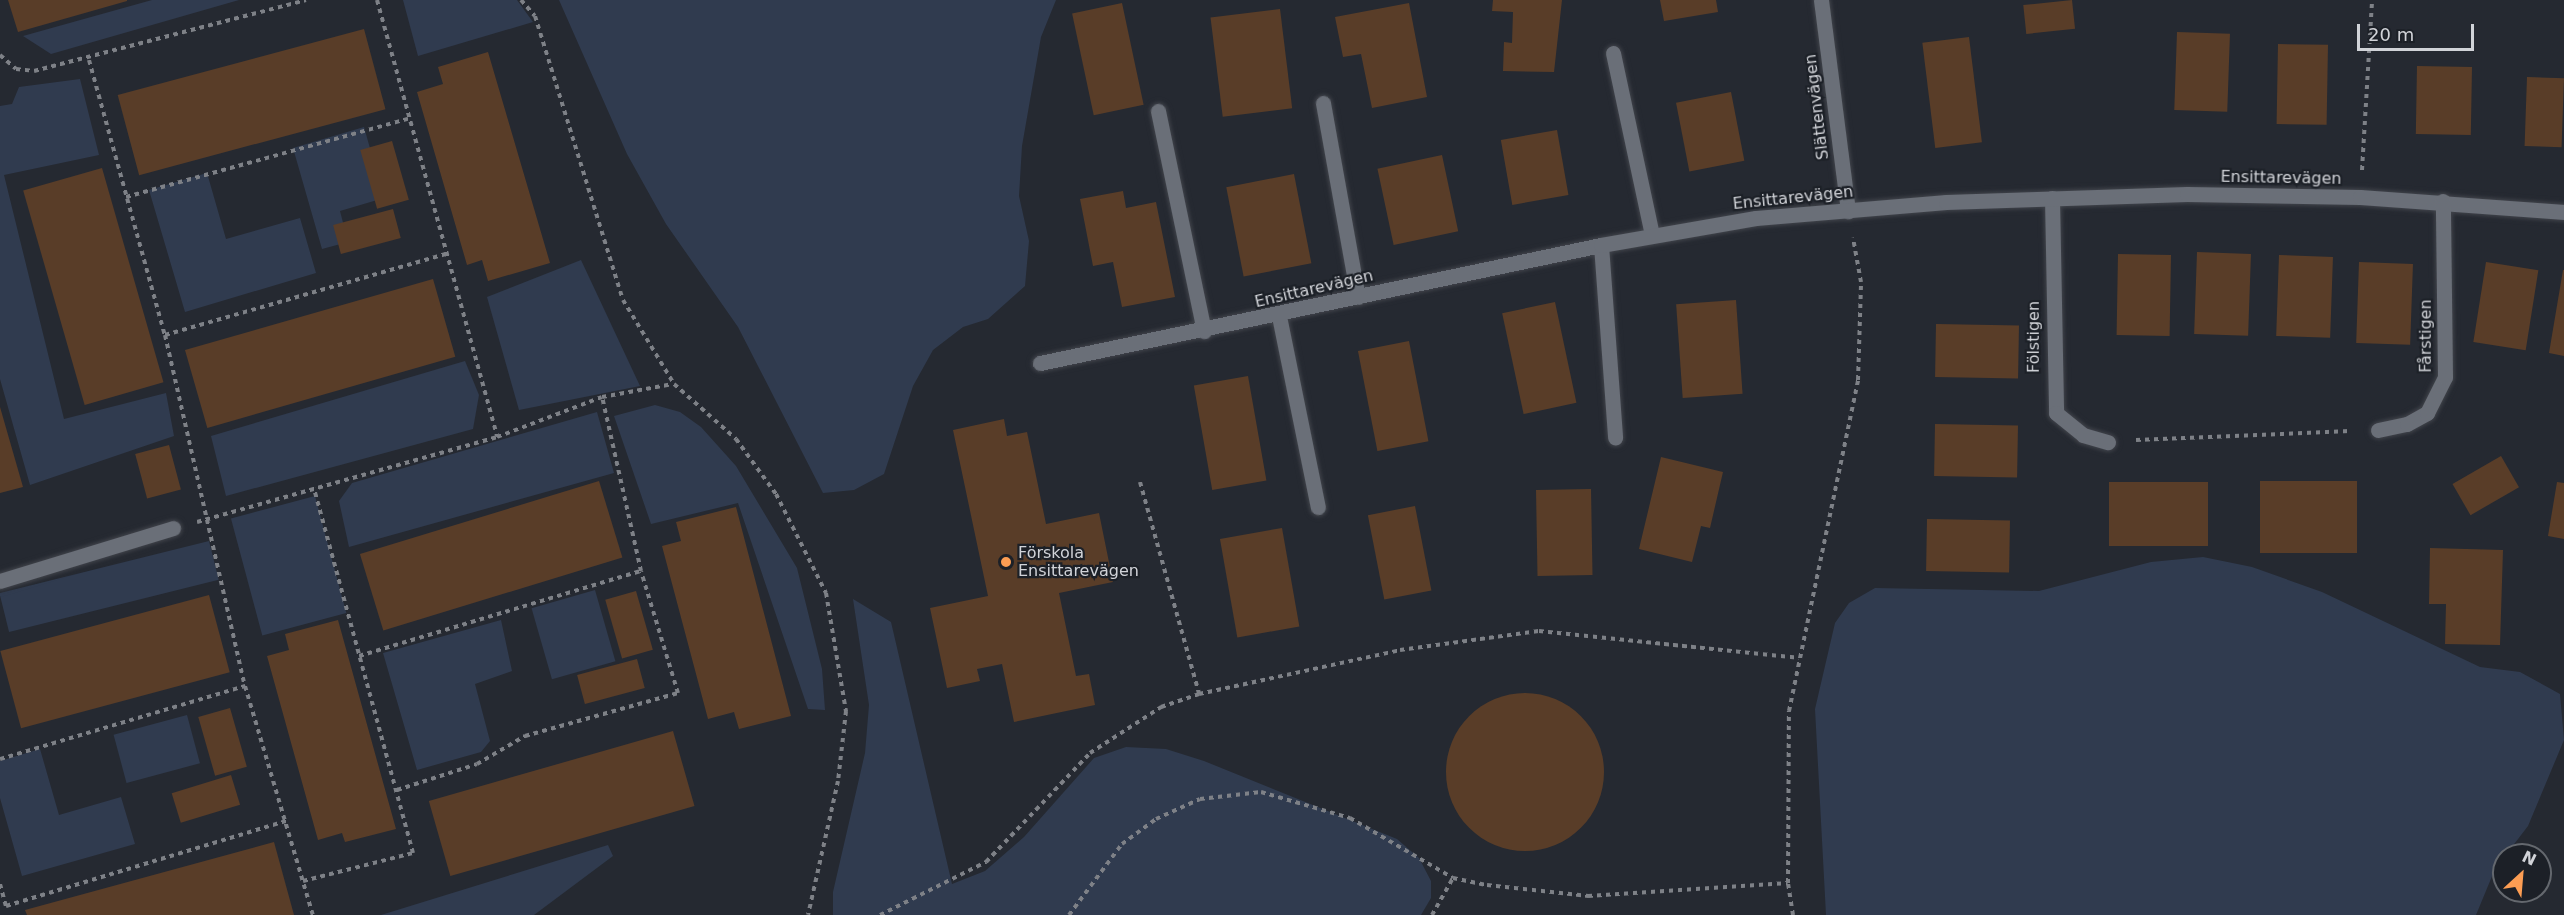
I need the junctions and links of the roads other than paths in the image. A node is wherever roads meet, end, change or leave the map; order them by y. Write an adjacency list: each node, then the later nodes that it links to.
1 (1821, 0): 7 (street, Slättenvägen)
2 (1613, 53): 9 (street)
3 (1323, 103): 11 (street)
4 (1158, 111): 13 (street)
5 (2052, 198): 6 (street, Ensittarevägen); 7 (street, Ensittarevägen); 17 (street, Fölstigen)
6 (2443, 201): 8 (street, Ensittarevägen); 15 (street, Fårstigen)
7 (1848, 210): 9 (street, Ensittarevägen)
8 (2564, 212)
9 (1652, 235): 10 (street, Ensittarevägen)
10 (1601, 245): 11 (street, Ensittarevägen); 16 (street)
11 (1358, 297): 12 (street, Ensittarevägen)
12 (1279, 316): 13 (street, Ensittarevägen); 18 (street)
13 (1204, 331): 14 (street, Ensittarevägen)
14 (1040, 363)
15 (2378, 430)
16 (1615, 437)
17 (2108, 442)
18 (1318, 507)
19 (173, 528): 20 (street)
20 (0, 581)

